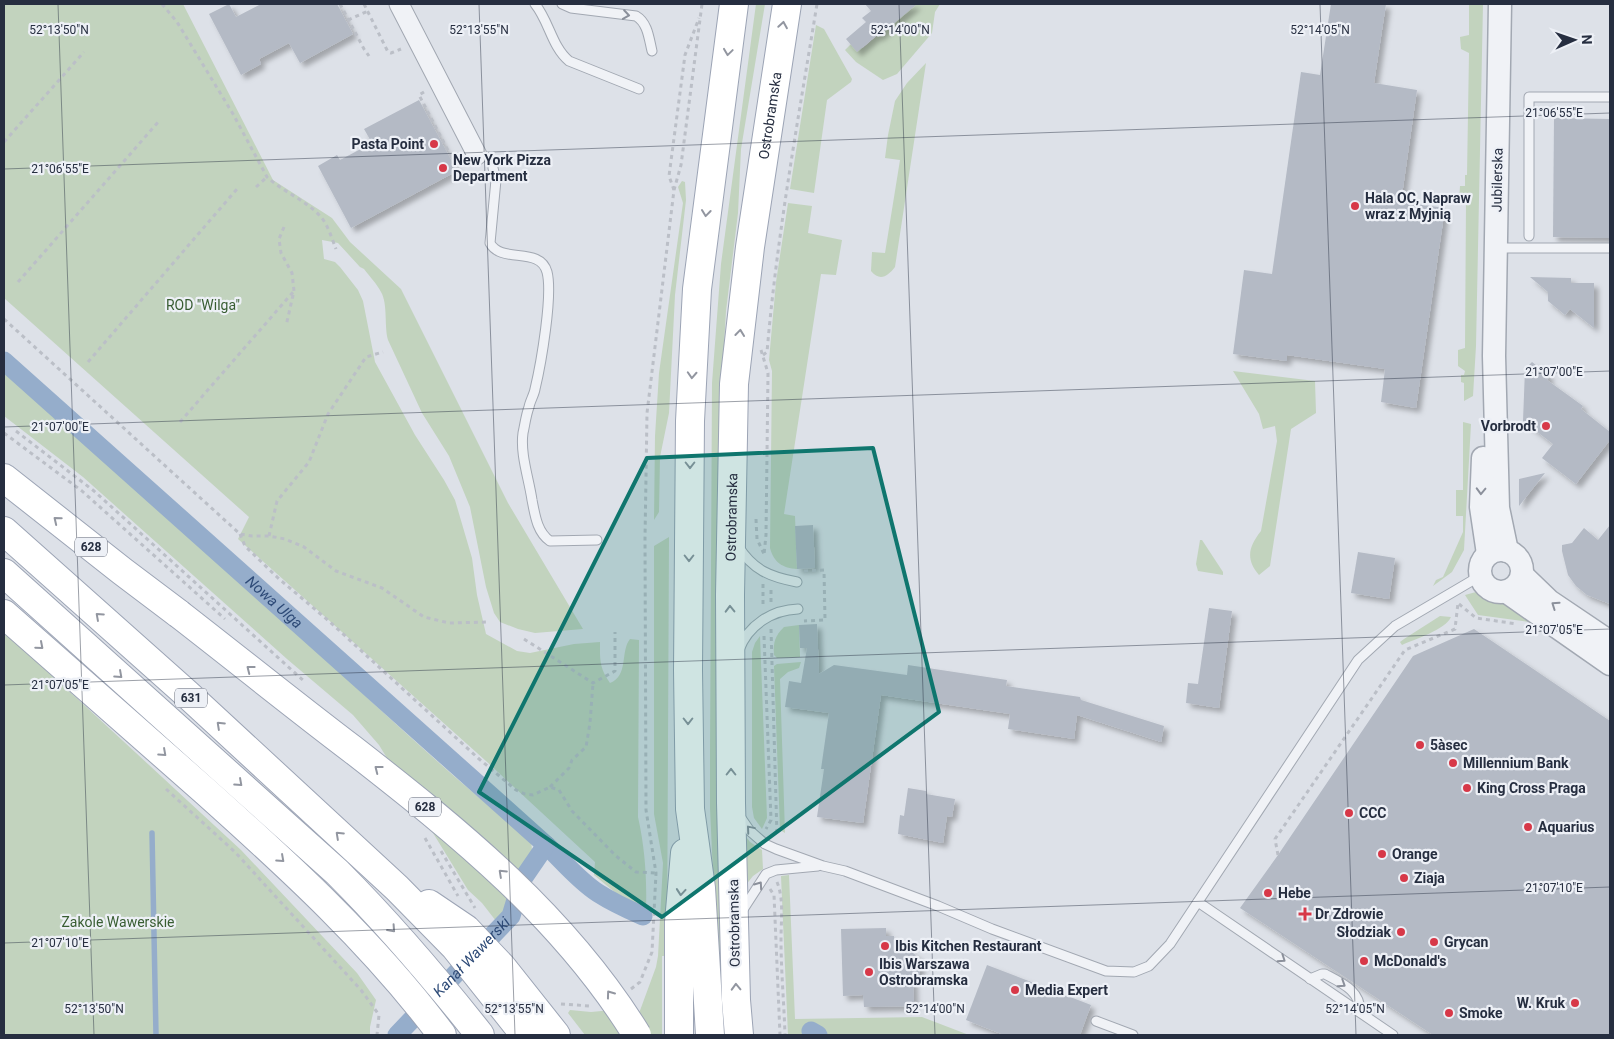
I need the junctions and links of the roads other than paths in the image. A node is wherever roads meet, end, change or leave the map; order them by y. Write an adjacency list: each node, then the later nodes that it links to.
1 (399, 4): 10 (street)
2 (535, 4): 8 (lane)
3 (562, 4): 7 (lane, one-way to 7)
4 (734, 4): 29 (main road, Ostrobramska, one-way to 29)
5 (786, 4): 17 (main road, Ostrobramska, one-way to 5)
6 (1500, 4): 13 (street, Jubilerska)
7 (652, 51)
8 (639, 88)
9 (1610, 97): 12 (lane)
10 (477, 155)
11 (493, 168): 18 (lane)
12 (1529, 236)
13 (1496, 248): 14 (lane); 19 (street, Jubilerska)
14 (1610, 248)
15 (4, 478): 41 (main road, 628, one-way to 15, bridge)
16 (4, 531): 33 (main road, 631, one-way to 16)
17 (731, 535): 22 (lane); 27 (main road, Ostrobramska, one-way to 17)
18 (597, 540)
19 (1498, 552): 21 (street); 23 (street)
20 (4, 573): 38 (main road, 631, one-way to 38)
21 (1480, 576): 23 (street); 31 (lane)
22 (797, 582)
23 (1515, 583): 26 (street)
24 (798, 609): 27 (lane)
25 (4, 614): 37 (main road, one-way to 37)
26 (1609, 656)
27 (731, 682): 28 (main road, Ostrobramska, one-way to 27)
28 (731, 803): 30 (lane, one-way to 28); 32 (main road, Ostrobramska)
29 (690, 809): 42 (main road, one-way to 42); 43 (main road, Ostrobramska)
30 (823, 866): 31 (lane); 32 (lane, one-way to 30)
31 (1198, 902): 34 (lane, one-way to 34)
32 (733, 926): 44 (main road, Ostrobramska, one-way to 32)
33 (493, 975): 39 (main road); 40 (main road)
34 (1310, 979): 35 (lane); 35 (lane, one-way to 35)
35 (1360, 1012): 46 (lane)
36 (1096, 1021): 45 (lane)
37 (439, 1031)
38 (480, 1035)
39 (525, 1035)
40 (556, 1035)
41 (637, 1035)
42 (679, 1035)
43 (710, 1035)
44 (739, 1035)
45 (1133, 1035)
46 (1393, 1035)

